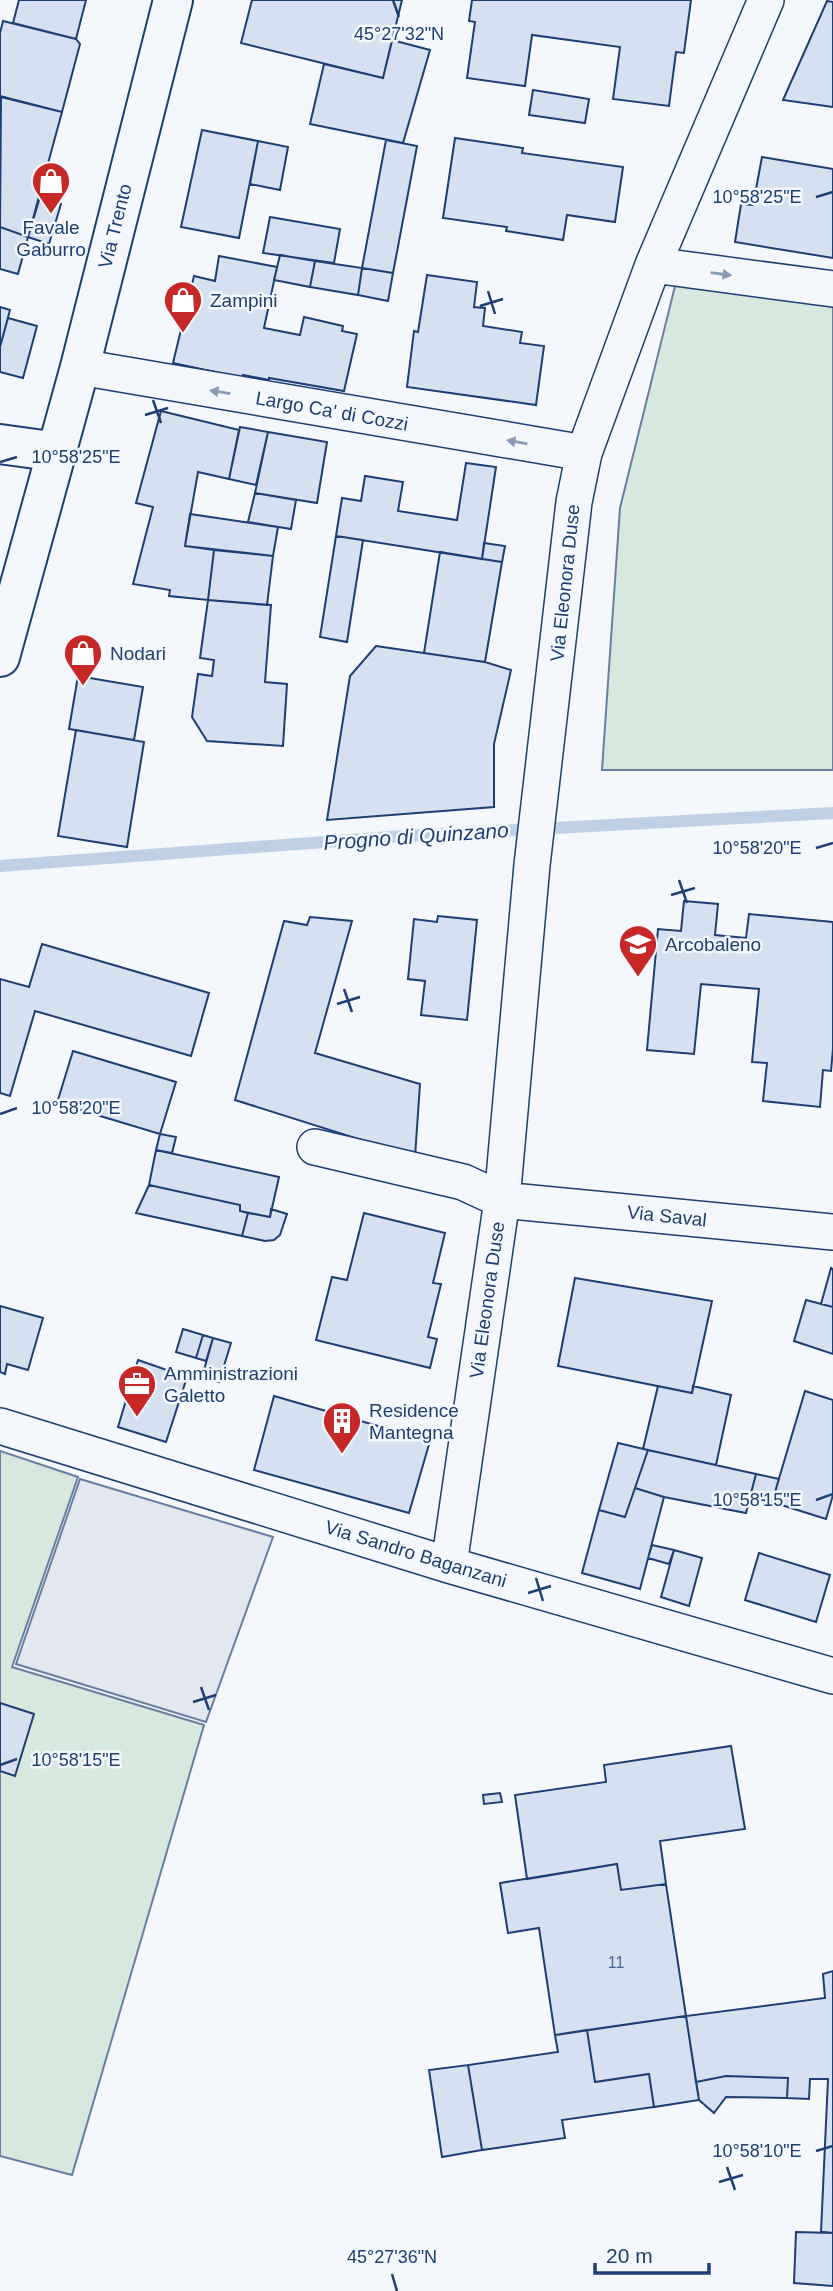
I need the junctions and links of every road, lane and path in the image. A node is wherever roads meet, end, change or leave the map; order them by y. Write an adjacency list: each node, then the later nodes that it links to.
1 (173, 0): 5 (main road, Via Trento)
2 (766, 0): 3 (street, Via Eleonora Duse)
3 (653, 265): 4 (street, one-way to 4); 8 (street, Via Eleonora Duse)
4 (833, 289)
5 (80, 367): 7 (main road, Via Trento); 8 (street, Largo Ca' di Cozzi, one-way to 5)
6 (0, 444): 7 (main road)
7 (58, 452): 9 (main road, Via Trento)
8 (584, 453): 11 (street, Via Eleonora Duse)
9 (0, 657)
10 (315, 1147): 11 (street, Via Eleonora Duse)
11 (502, 1200): 12 (street, Via Saval); 14 (street, Via Eleonora Duse)
12 (833, 1232)
13 (0, 1426): 14 (street, Via Sandro Baganzani)
14 (449, 1565): 15 (street, Via Sandro Baganzani)
15 (833, 1676)

